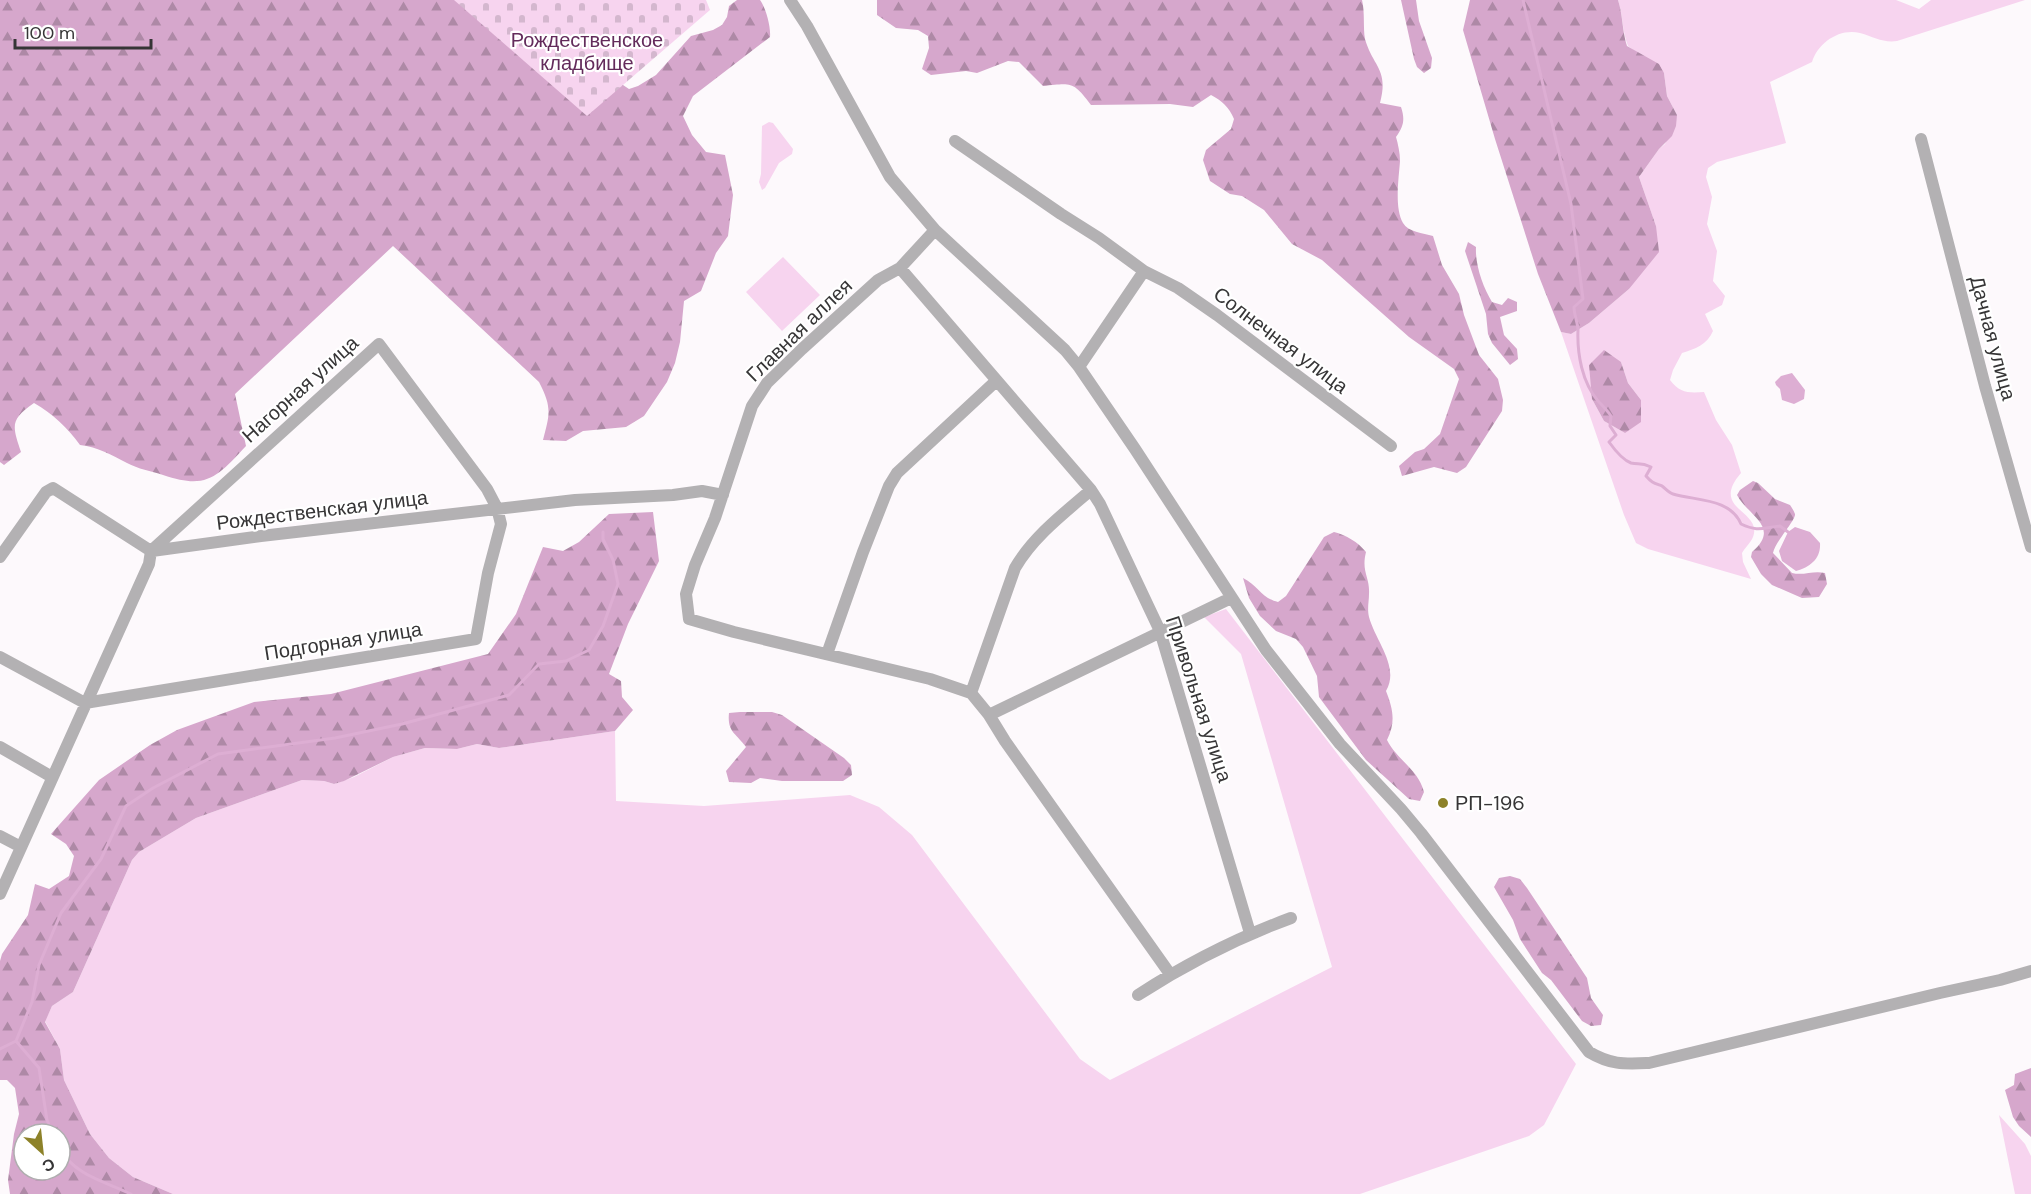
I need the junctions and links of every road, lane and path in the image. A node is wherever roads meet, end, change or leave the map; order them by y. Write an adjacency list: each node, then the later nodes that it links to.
1 (790, 0): 4 (street)
2 (1921, 139): 13 (street, Дачная улица)
3 (955, 141): 6 (street, Солнечная улица)
4 (935, 230): 5 (street, Главная аллея); 7 (street)
5 (900, 268): 8 (street, Привольная улица); 11 (street, Главная аллея)
6 (1143, 271): 7 (street); 9 (street, Солнечная улица)
7 (1079, 367): 16 (street)
8 (996, 382): 10 (street, Привольная улица); 18 (street)
9 (1391, 446)
10 (1091, 490): 17 (street, Привольная улица); 20 (street)
11 (723, 495): 12 (street, Рождественская улица); 18 (street, Главная аллея)
12 (497, 508): 14 (street, Рождественская улица); 14 (street, Нагорная улица); 21 (street, Подгорная улица)
13 (2031, 547)
14 (151, 551): 15 (street); 21 (street)
15 (0, 557)
16 (1231, 598): 17 (street); 30 (street)
17 (1160, 631): 22 (street); 29 (street, Привольная улица)
18 (828, 654): 20 (street)
19 (0, 657): 21 (street)
20 (971, 693): 22 (street)
21 (85, 703): 24 (street)
22 (989, 715): 31 (street)
23 (0, 747): 24 (street)
24 (52, 777): 26 (street)
25 (0, 836): 26 (street)
26 (21, 847): 27 (street)
27 (0, 894)
28 (1291, 918): 29 (street)
29 (1250, 933): 31 (street)
30 (2031, 971)
31 (1170, 974): 32 (street)
32 (1137, 995)

